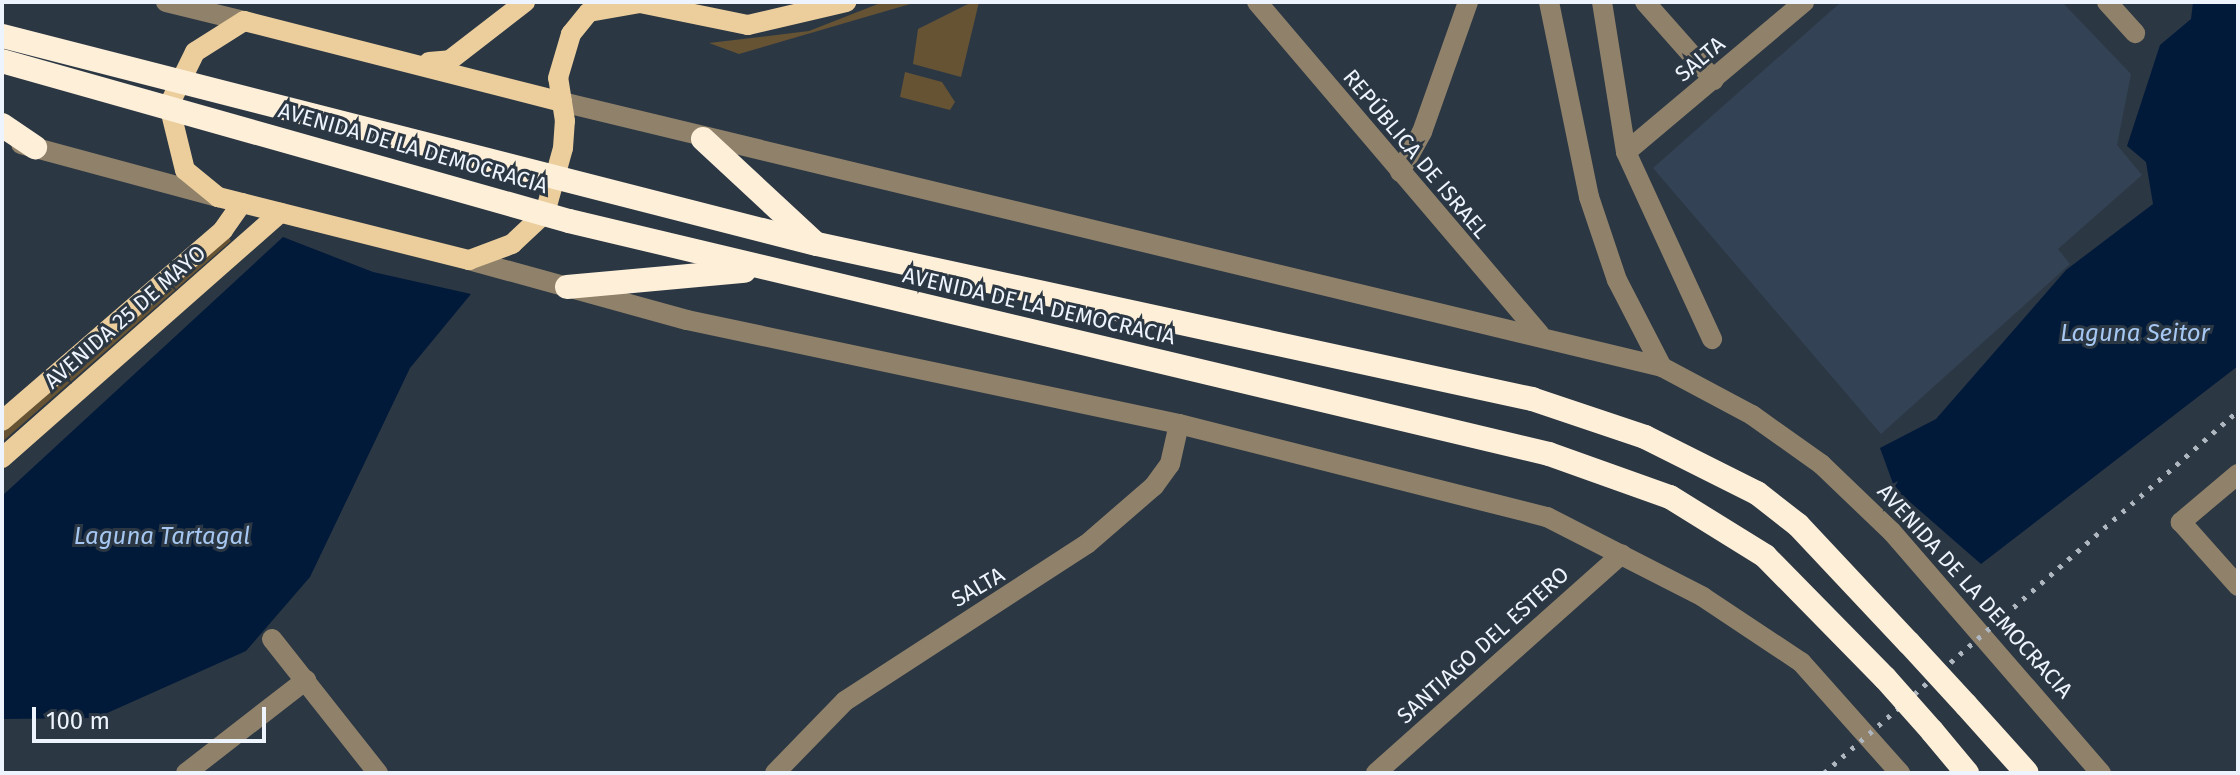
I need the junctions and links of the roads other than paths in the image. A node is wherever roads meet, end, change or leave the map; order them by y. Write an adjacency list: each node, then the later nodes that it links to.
1 (166, 2): 11 (street)
2 (525, 2): 15 (main road)
3 (846, 2): 18 (main road)
4 (1257, 2): 25 (street, REPÚBLICA DE ISRAEL)
5 (1468, 2): 25 (street)
6 (1549, 2): 37 (street)
7 (1602, 2): 24 (street)
8 (1645, 2): 17 (street)
9 (1804, 2): 17 (street, SALTA)
10 (2107, 2): 12 (street)
11 (244, 21): 15 (main road); 16 (main road)
12 (2135, 33)
13 (2, 36): 16 (highway, AVENIDA DE LA DEMOCRACIA)
14 (2, 61): 19 (highway, AVENIDA DE LA DEMOCRACIA)
15 (423, 63): 18 (main road)
16 (176, 78): 19 (main road); 26 (highway, AVENIDA DE LA DEMOCRACIA)
17 (1714, 80): 24 (street, SALTA)
18 (562, 102): 22 (street, AVENIDA DE LA DEMOCRACIA); 26 (main road)
19 (169, 105): 27 (main road); 30 (highway, AVENIDA DE LA DEMOCRACIA)
20 (2, 125): 23 (highway)
21 (2, 139): 23 (street)
22 (703, 139): 31 (highway); 35 (street, AVENIDA DE LA DEMOCRACIA)
23 (35, 147): 27 (street)
24 (1626, 152): 36 (street)
25 (1400, 172): 35 (street, REPÚBLICA DE ISRAEL)
26 (558, 176): 30 (main road); 31 (highway, AVENIDA DE LA DEMOCRACIA)
27 (218, 197): 28 (main road)
28 (242, 203): 29 (main road); 38 (main road, AVENIDA 25 DE MAYO)
29 (280, 213): 32 (main road); 40 (main road, AVENIDA 25 DE MAYO)
30 (545, 213): 32 (main road); 33 (highway, AVENIDA DE LA DEMOCRACIA)
31 (817, 244): 52 (highway, AVENIDA DE LA DEMOCRACIA, bridge)
32 (469, 260): 34 (street)
33 (773, 270): 34 (highway); 51 (highway, AVENIDA DE LA DEMOCRACIA, bridge)
34 (567, 287): 39 (street)
35 (1540, 334): 37 (street, AVENIDA DE LA DEMOCRACIA)
36 (1712, 339)
37 (1662, 367): 53 (street, AVENIDA DE LA DEMOCRACIA)
38 (2, 421)
39 (1179, 424): 42 (street); 48 (street, SALTA)
40 (2, 458)
41 (2238, 474): 43 (street)
42 (1622, 554): 49 (street, SANTIAGO DEL ESTERO); 50 (street)
43 (2238, 586)
44 (272, 639): 45 (street)
45 (306, 680): 46 (street); 47 (street)
46 (186, 773)
47 (378, 773)
48 (775, 773)
49 (1376, 773)
50 (1900, 773)
51 (1967, 773)
52 (2027, 773)
53 (2101, 773)

